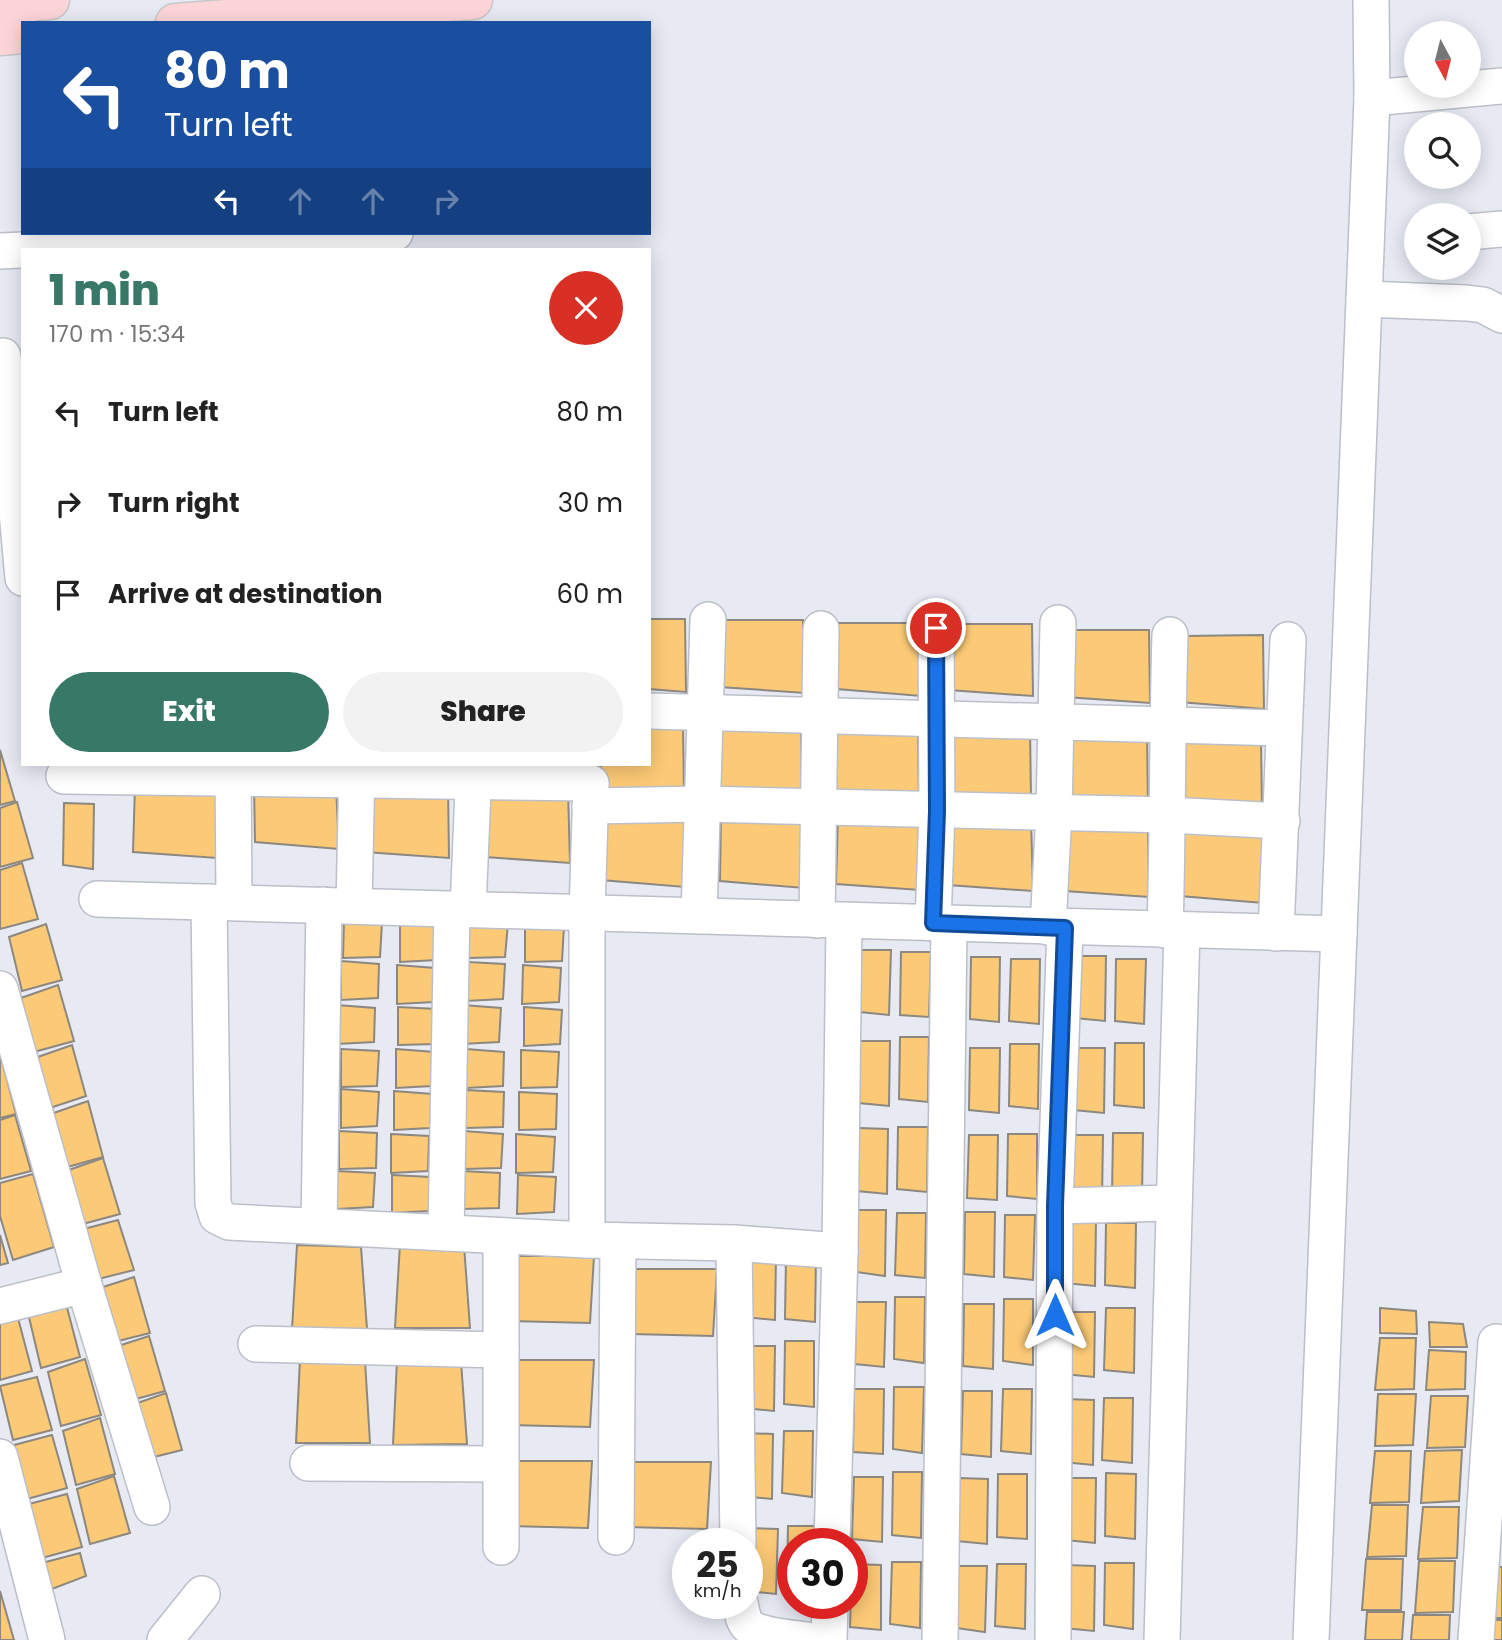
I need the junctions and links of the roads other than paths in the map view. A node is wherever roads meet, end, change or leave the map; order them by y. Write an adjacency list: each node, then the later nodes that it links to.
1 (50, 0): 4 (main road)
2 (473, 0): 5 (main road)
3 (1371, 0): 9 (street)
4 (0, 4)
5 (204, 21)
6 (21, 34): 7 (main road)
7 (0, 36)
8 (1502, 86): 9 (street)
9 (1372, 98): 17 (street)
10 (1502, 229): 11 (street)
11 (1481, 231)
12 (355, 235): 13 (street)
13 (214, 242): 14 (street)
14 (71, 248)
15 (21, 250): 16 (street)
16 (0, 251)
17 (1364, 299): 18 (street); 56 (street)
18 (1502, 315)
19 (9, 356): 20 (street)
20 (21, 546)
21 (708, 620): 28 (street)
22 (1058, 623): 31 (street)
23 (936, 628): 30 (street)
24 (821, 629): 29 (street)
25 (1170, 635): 32 (street)
26 (1288, 640): 33 (street)
27 (651, 711): 28 (street)
28 (705, 713): 29 (street); 39 (street)
29 (820, 715): 30 (street); 40 (street)
30 (937, 719): 31 (street); 41 (street)
31 (1056, 722): 32 (street); 42 (street)
32 (1167, 725): 33 (street); 43 (street)
33 (1283, 728): 44 (street)
34 (233, 772): 35 (street); 37 (street); 46 (street)
35 (356, 772): 36 (street); 47 (street)
36 (474, 773): 38 (street); 48 (street)
37 (64, 776)
38 (591, 785): 39 (street); 49 (street)
39 (702, 804): 40 (street); 50 (street)
40 (818, 807): 41 (street); 51 (street)
41 (937, 811): 42 (street); 52 (street)
42 (1054, 812): 43 (street); 53 (street)
43 (1169, 815): 44 (street); 54 (street)
44 (1282, 821): 55 (street)
45 (97, 898): 46 (street)
46 (221, 902): 47 (street); 60 (street)
47 (339, 906): 48 (street); 60 (street)
48 (460, 909): 49 (street); 61 (street)
49 (587, 913): 50 (street); 63 (street)
50 (699, 916): 51 (street)
51 (830, 920): 52 (street); 65 (street)
52 (941, 923): 53 (street); 86 (street)
53 (1056, 927): 54 (street); 59 (street)
54 (1173, 930): 55 (street); 58 (street)
55 (1276, 933): 56 (street)
56 (1339, 934): 89 (street)
57 (0, 989): 66 (street)
58 (1173, 1203): 59 (street); 88 (street)
59 (1055, 1206): 87 (street)
60 (319, 1226): 61 (street)
61 (446, 1233): 62 (street)
62 (501, 1236): 63 (street); 70 (street)
63 (603, 1240): 64 (street); 77 (street)
64 (734, 1243): 65 (street); 75 (street)
65 (840, 1251): 76 (street)
66 (84, 1285): 67 (street); 74 (street)
67 (0, 1306)
68 (1496, 1342): 90 (street)
69 (256, 1344): 70 (street)
70 (501, 1350): 73 (street)
71 (0, 1457): 82 (street)
72 (308, 1464): 73 (street)
73 (501, 1464): 78 (street)
74 (152, 1507)
75 (738, 1528)
76 (832, 1528)
77 (616, 1537)
78 (501, 1547)
79 (202, 1594): 83 (street)
80 (744, 1619): 84 (street)
81 (830, 1619): 85 (street)
82 (47, 1640)
83 (165, 1640)
84 (807, 1640)
85 (829, 1640)
86 (940, 1640)
87 (1053, 1640)
88 (1162, 1640)
89 (1311, 1640)
90 (1476, 1640)

